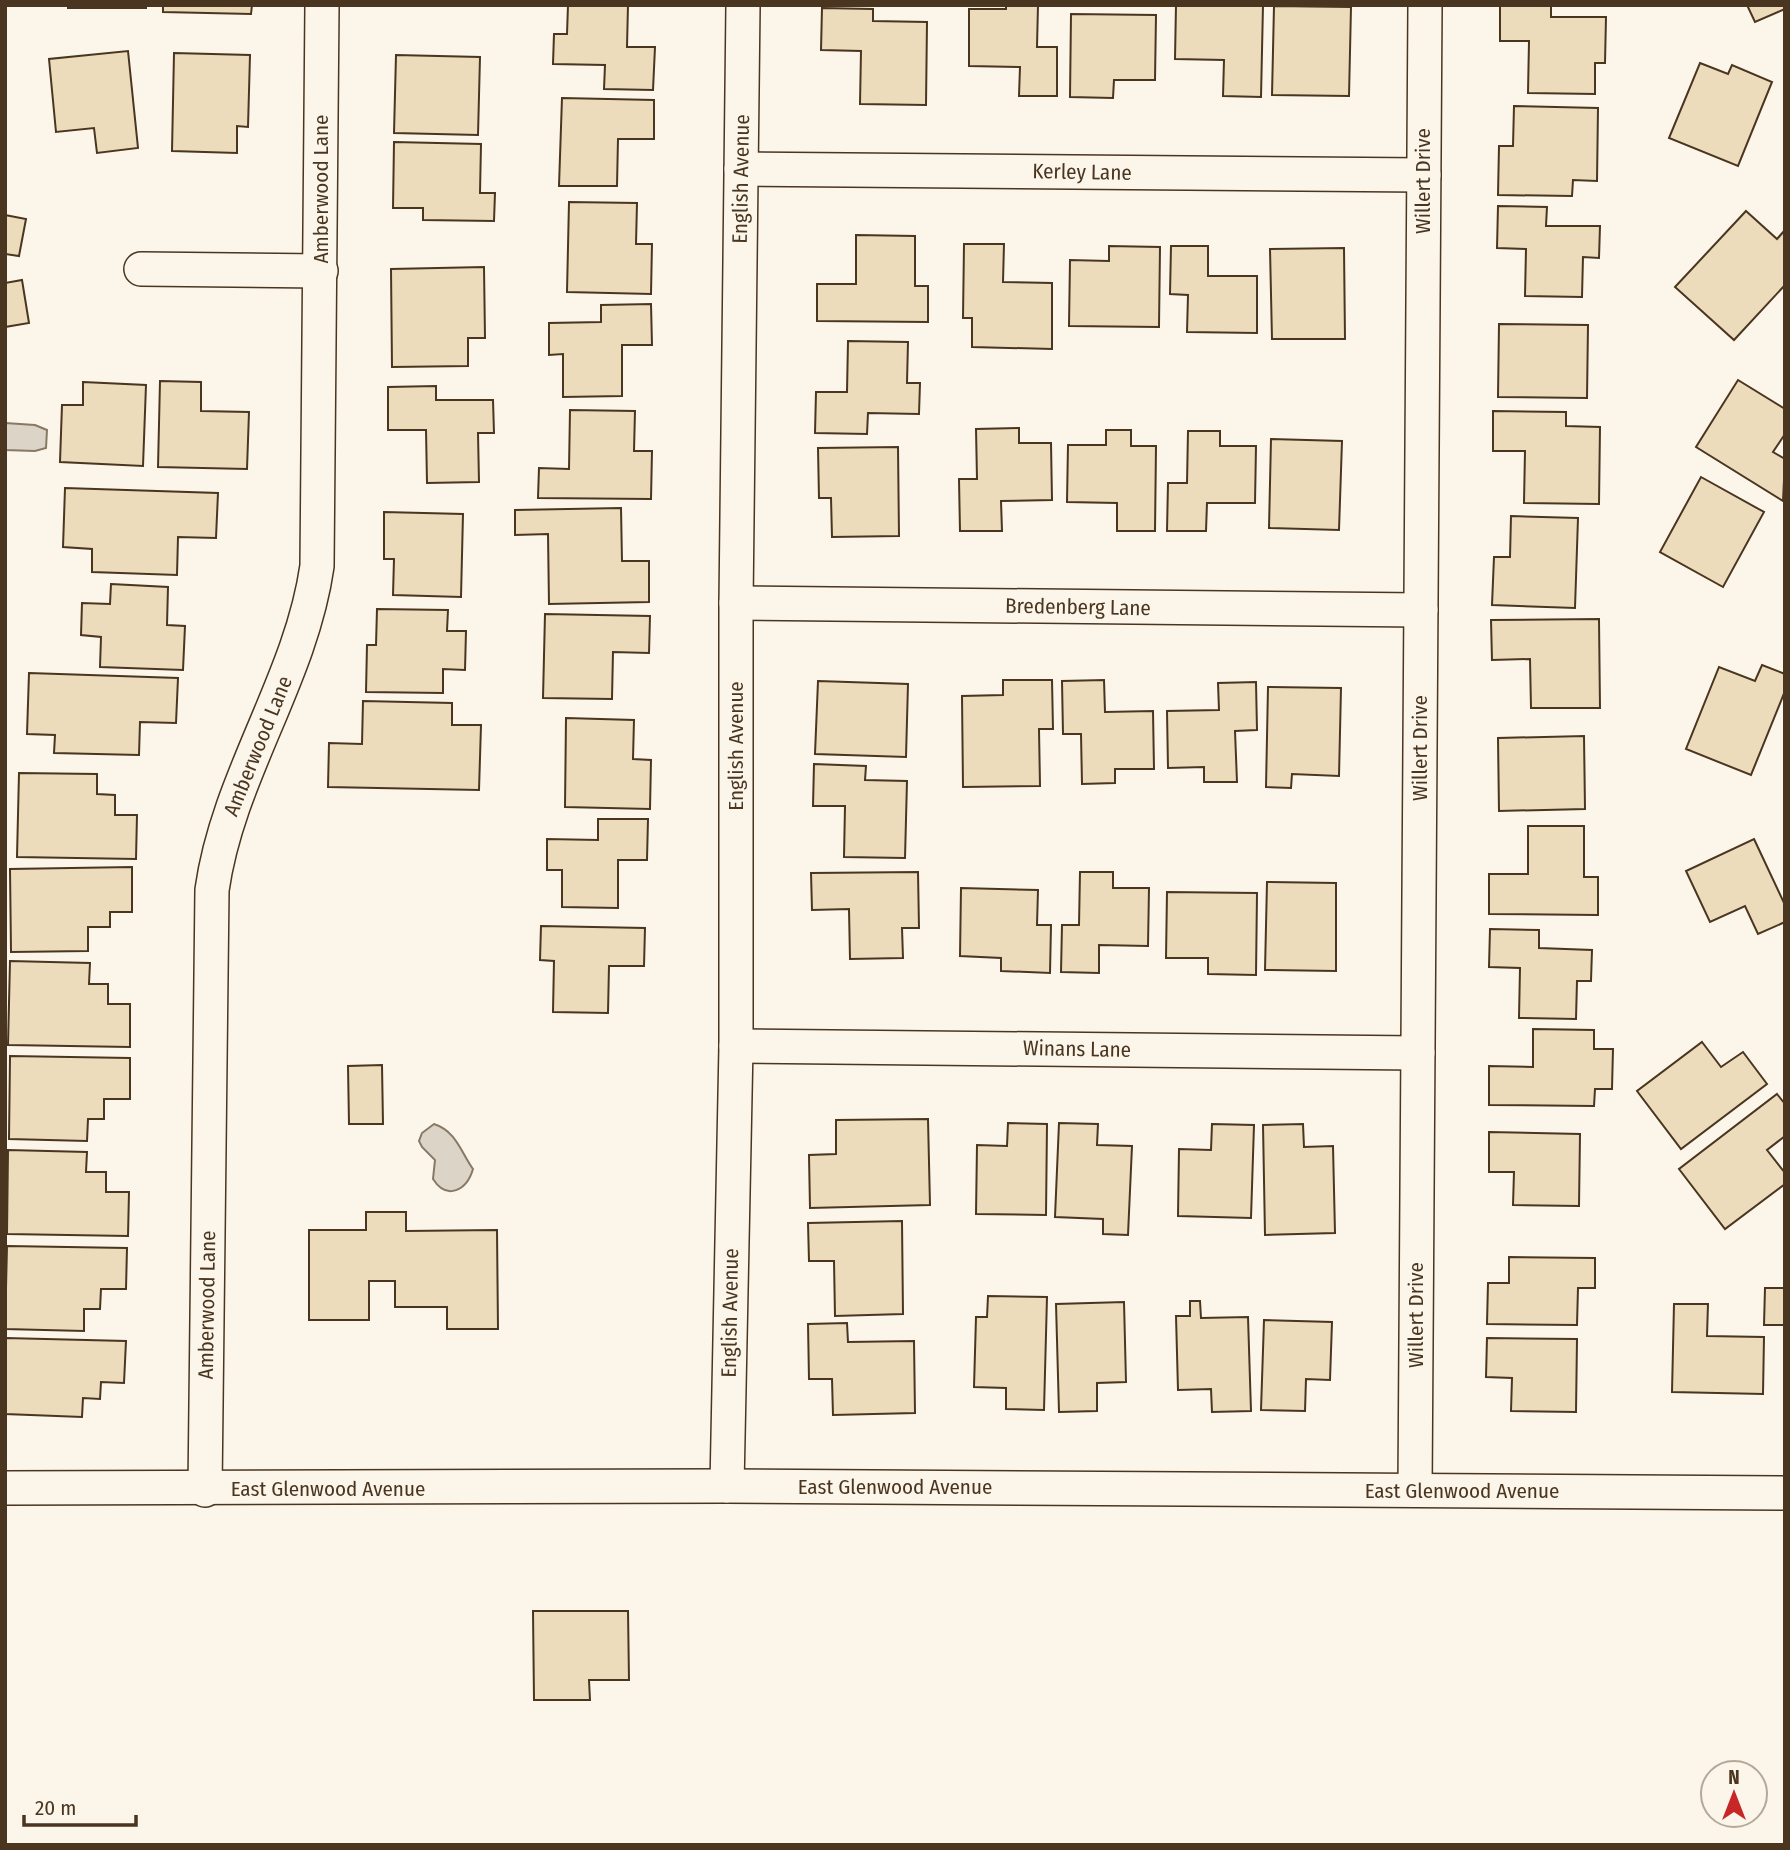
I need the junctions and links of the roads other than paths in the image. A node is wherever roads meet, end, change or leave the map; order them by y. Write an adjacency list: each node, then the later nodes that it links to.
1 (322, 5): 7 (street, Amberwood Lane)
2 (743, 5): 4 (street, English Avenue)
3 (1425, 5): 5 (street, Willert Drive)
4 (741, 169): 5 (street, Kerley Lane); 8 (street, English Avenue)
5 (1424, 175): 9 (street, Willert Drive)
6 (141, 269): 7 (street)
7 (321, 271): 14 (street, Amberwood Lane)
8 (736, 603): 9 (street, Bredenberg Lane); 10 (street, English Avenue)
9 (1421, 610): 11 (street, Willert Drive)
10 (736, 1046): 11 (street, Winans Lane); 12 (street, English Avenue)
11 (1418, 1053): 15 (street, Willert Drive)
12 (727, 1486): 14 (street, East Glenwood Avenue); 15 (street, East Glenwood Avenue)
13 (5, 1488): 14 (street, East Glenwood Avenue)
14 (205, 1490)
15 (1415, 1490): 16 (street, East Glenwood Avenue)
16 (1785, 1493)

